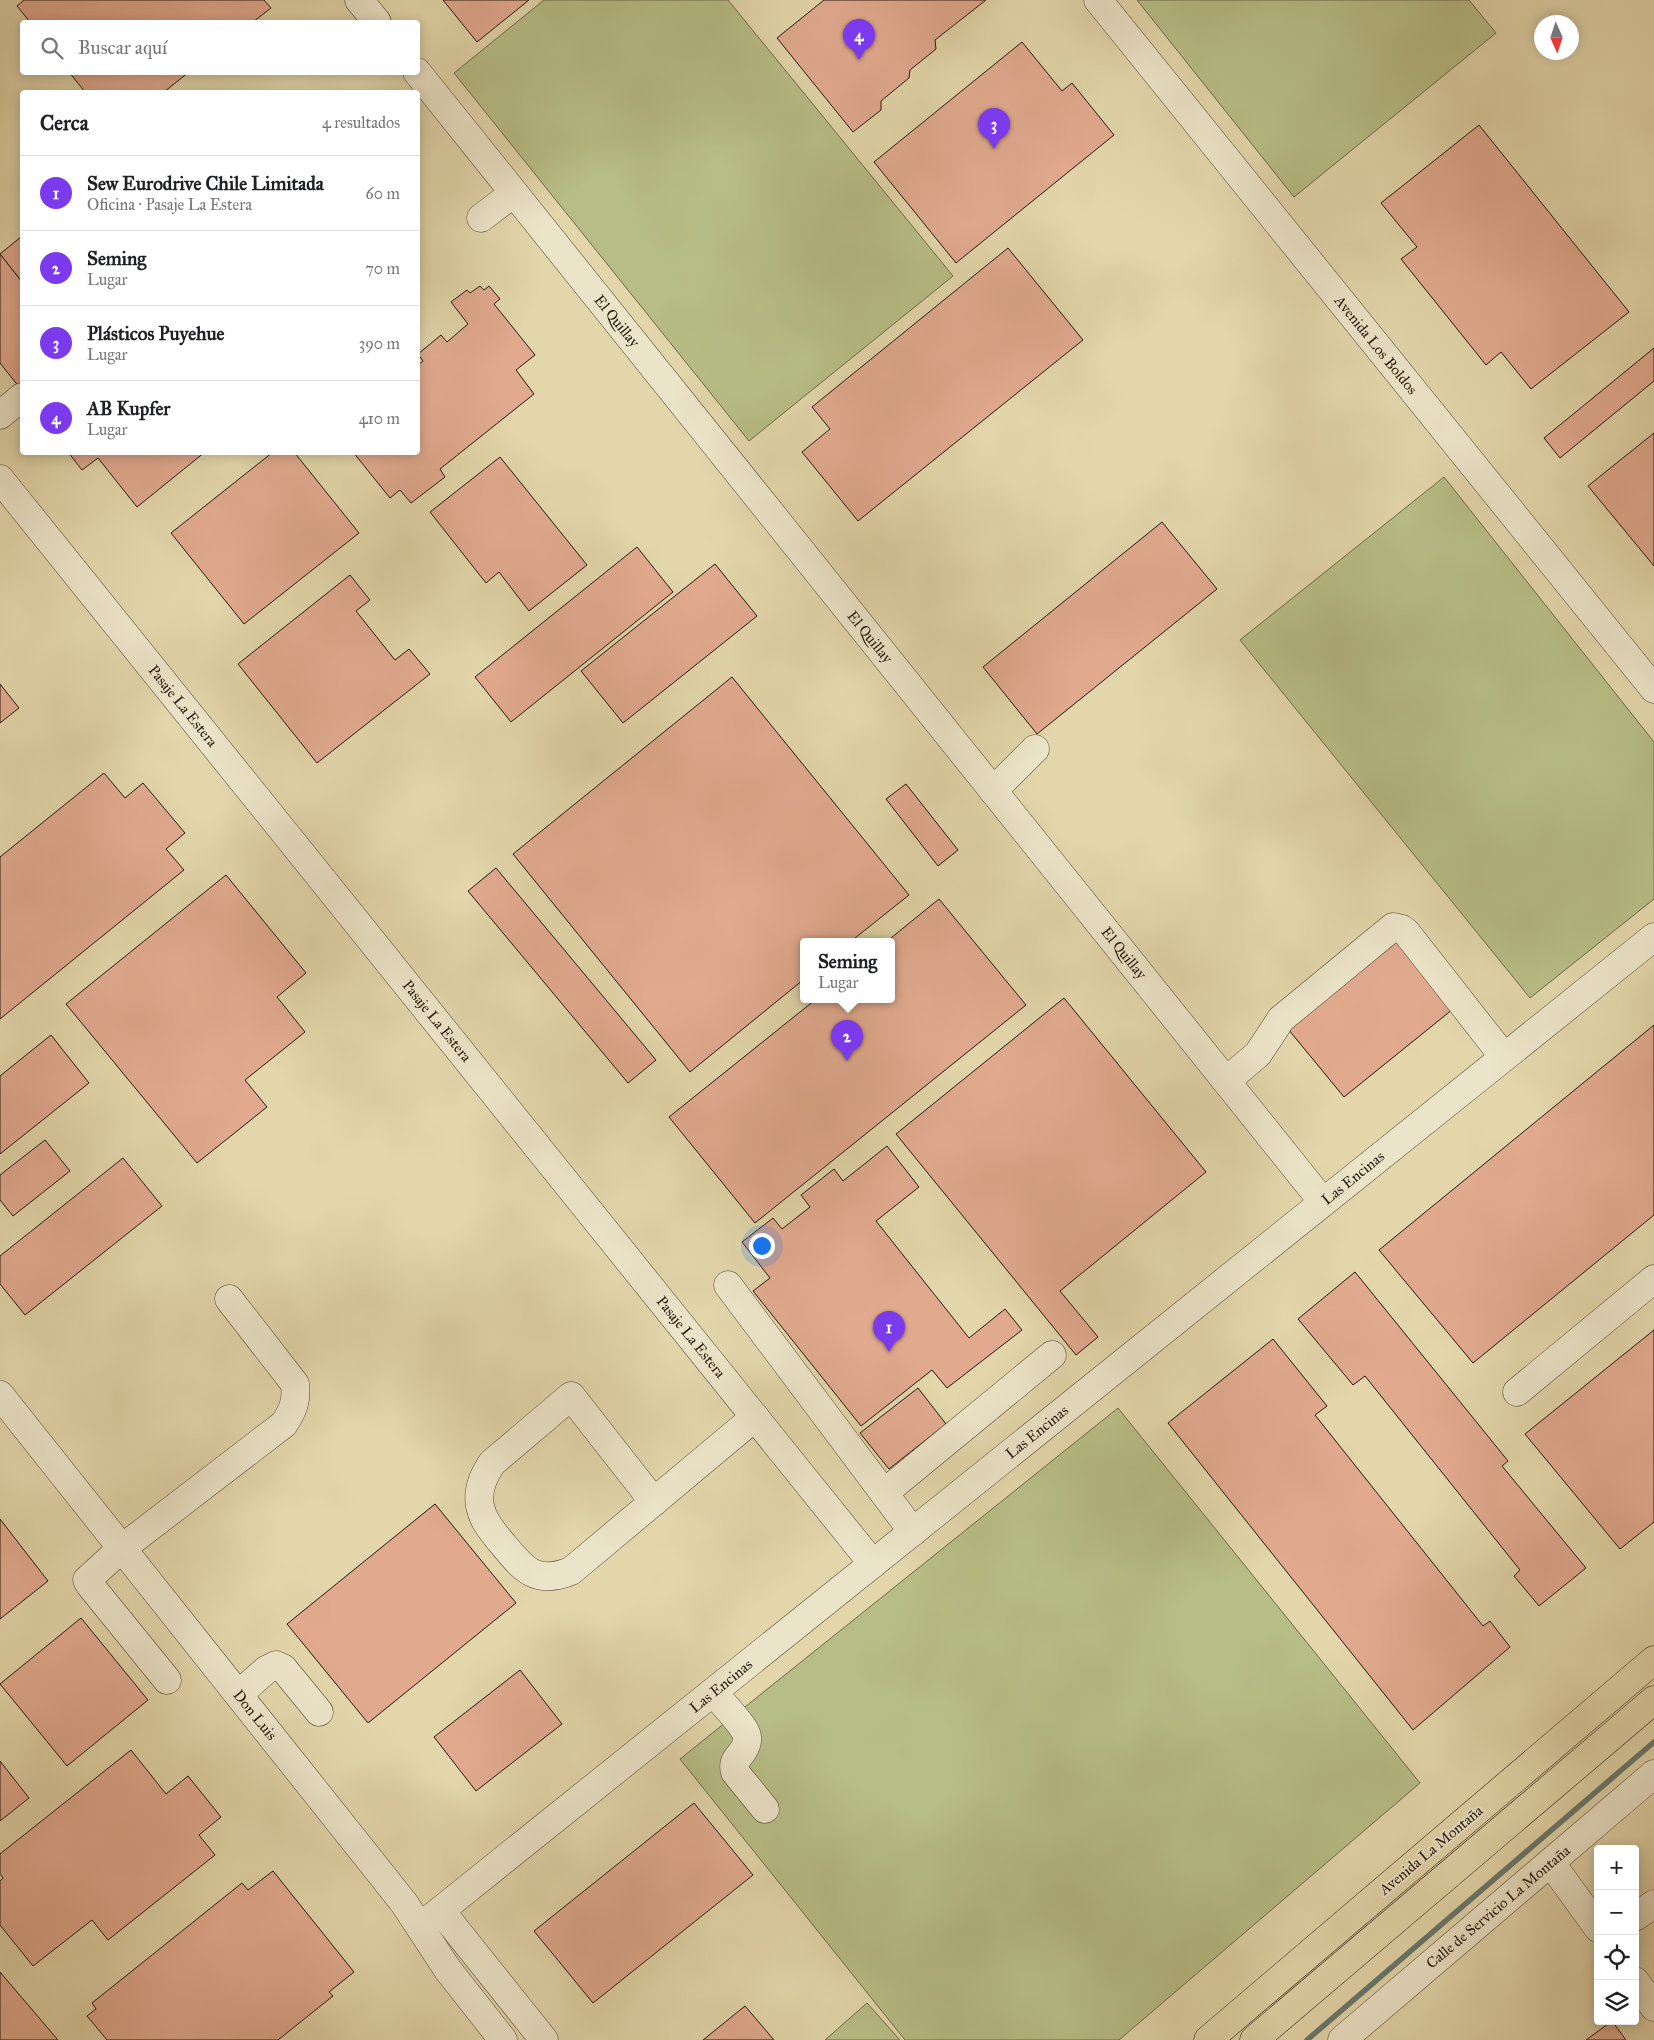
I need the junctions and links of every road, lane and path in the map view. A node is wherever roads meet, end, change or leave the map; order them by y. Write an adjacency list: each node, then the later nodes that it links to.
1 (359, 0): 3 (street)
2 (1098, 0): 10 (street, Avenida Los Boldos)
3 (375, 20)
4 (419, 75): 5 (street, El Quillay)
5 (514, 194): 6 (street); 12 (street, El Quillay)
6 (481, 218)
7 (20, 399): 8 (street)
8 (0, 415)
9 (4, 492): 23 (street, Pasaje La Estera)
10 (1654, 689)
11 (1035, 749): 12 (street)
12 (993, 790): 15 (street, El Quillay)
13 (1654, 937): 14 (street, Las Encinas)
14 (1504, 1057): 15 (street); 16 (street, Las Encinas)
15 (1226, 1081): 16 (street, El Quillay)
16 (1323, 1202): 26 (street, Las Encinas)
17 (1654, 1279): 21 (street)
18 (728, 1285): 24 (street)
19 (229, 1299): 27 (street)
20 (1052, 1355): 24 (street)
21 (1517, 1392)
22 (0, 1396): 27 (street, Don Luis)
23 (755, 1418): 25 (street); 28 (street, Pasaje La Estera)
24 (884, 1493): 26 (street)
25 (654, 1502): 25 (street)
26 (913, 1532): 28 (street, Las Encinas)
27 (121, 1549): 30 (street); 32 (street, Don Luis)
28 (873, 1564): 31 (street, Las Encinas)
29 (1654, 1660): 46 (main road, Avenida La Montaña)
30 (167, 1680)
31 (713, 1692): 36 (street); 40 (street, Las Encinas)
32 (239, 1694): 34 (street); 40 (street, Don Luis)
33 (1654, 1700): 47 (main road, Avenida La Montaña)
34 (319, 1712)
35 (1654, 1774): 37 (street, Calle de Servicio La Montaña)
36 (765, 1809)
37 (1551, 1862): 41 (street); 48 (street, Calle de Servicio La Montaña)
38 (1654, 1904): 39 (street)
39 (1639, 1914)
40 (430, 1919): 44 (street, Don Luis); 45 (street)
41 (1594, 1922)
42 (1639, 1986): 43 (street)
43 (1654, 2007)
44 (504, 2040)
45 (544, 2040)
46 (1208, 2040)
47 (1254, 2040)
48 (1342, 2040)

